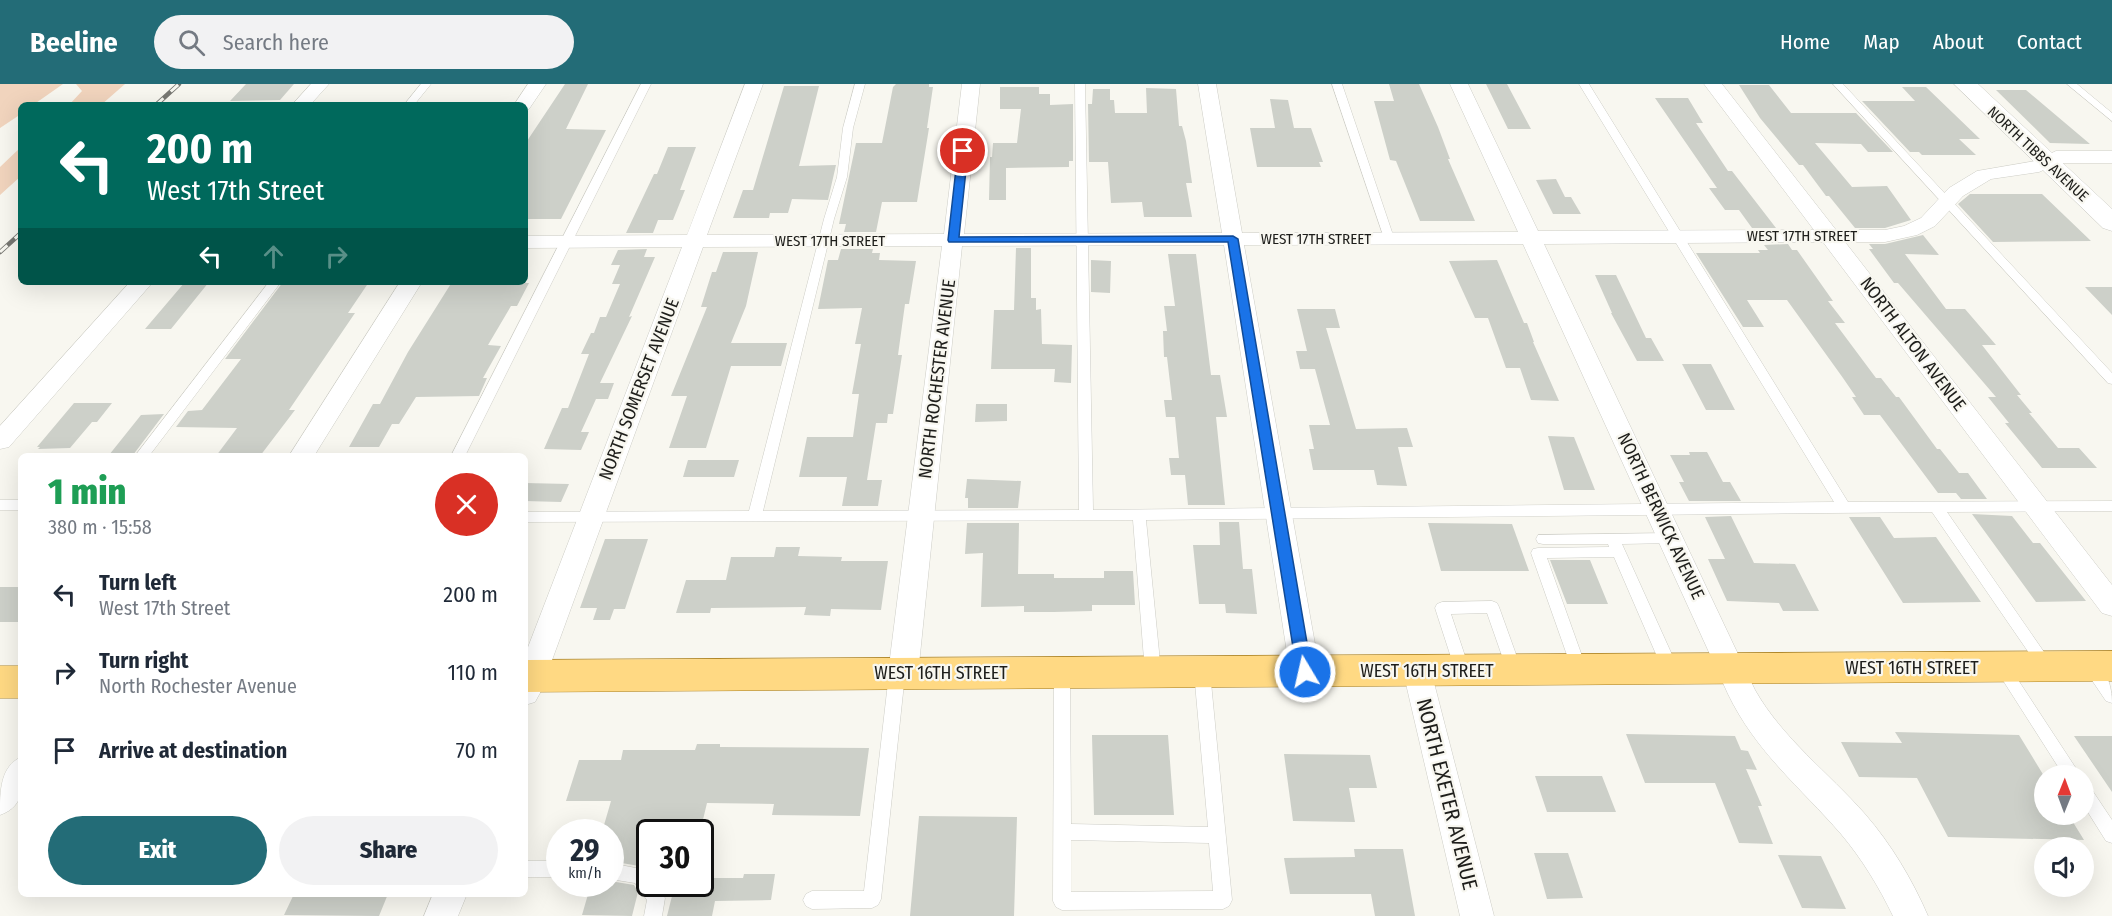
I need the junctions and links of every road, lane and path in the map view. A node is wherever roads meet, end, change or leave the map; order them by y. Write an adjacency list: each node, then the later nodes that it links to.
1 (320, 84): 17 (street)
2 (426, 84): 18 (lane)
3 (537, 84): 19 (street)
4 (646, 84): 35 (lane)
5 (754, 84): 32 (street, NORTH SOMERSET AVENUE)
6 (860, 84): 33 (lane)
7 (971, 84): 30 (street, NORTH ROCHESTER AVENUE)
8 (1080, 84): 31 (lane)
9 (1207, 84): 29 (street)
10 (1337, 84): 27 (lane)
11 (1459, 84): 28 (street, NORTH BERWICK AVENUE)
12 (1584, 84): 26 (lane)
13 (1713, 84): 25 (street, NORTH ALTON AVENUE)
14 (1839, 84): 23 (lane)
15 (1965, 84): 22 (street, NORTH TIBBS AVENUE)
16 (2072, 84): 20 (lane)
17 (304, 102)
18 (411, 102)
19 (525, 102)
20 (2112, 118)
21 (2112, 157): 22 (street, WEST 17TH STREET)
22 (2046, 160): 23 (street, WEST 17TH STREET); 24 (street, NORTH TIBBS AVENUE)
23 (1948, 203): 25 (street, WEST 17TH STREET); 39 (lane)
24 (2112, 223)
25 (1830, 236): 26 (street, WEST 17TH STREET); 49 (street, NORTH ALTON AVENUE)
26 (1680, 237): 28 (street, WEST 17TH STREET); 47 (lane)
27 (1389, 238): 28 (street, WEST 17TH STREET); 29 (street, WEST 17TH STREET)
28 (1531, 238): 50 (street, NORTH BERWICK AVENUE)
29 (1233, 239): 31 (street, WEST 17TH STREET); 51 (street)
30 (953, 240): 31 (street, WEST 17TH STREET); 33 (street, WEST 17TH STREET); 52 (street, NORTH ROCHESTER AVENUE)
31 (1082, 240): 53 (lane)
32 (694, 241): 33 (street, WEST 17TH STREET); 35 (street, WEST 17TH STREET); 57 (street, NORTH SOMERSET AVENUE)
33 (824, 241): 55 (lane)
34 (528, 242): 35 (street, WEST 17TH STREET)
35 (568, 242): 43 (lane)
36 (139, 285): 40 (street)
37 (273, 285): 41 (lane)
38 (409, 285): 42 (street)
39 (2112, 380)
40 (0, 441)
41 (143, 453)
42 (303, 453)
43 (460, 453)
44 (0, 505): 45 (lane)
45 (18, 505)
46 (2112, 506): 49 (lane)
47 (1844, 507): 48 (lane); 50 (lane)
48 (1936, 507): 49 (lane); 62 (lane)
49 (2037, 507): 61 (street, NORTH ALTON AVENUE)
50 (1657, 508): 51 (lane); 58 (street, NORTH BERWICK AVENUE)
51 (1278, 514): 54 (lane); 73 (street)
52 (921, 515): 53 (lane); 55 (lane); 75 (street, NORTH ROCHESTER AVENUE)
53 (1086, 515): 54 (lane)
54 (1139, 515): 71 (lane)
55 (755, 516): 57 (lane)
56 (528, 517): 57 (lane)
57 (591, 517): 76 (street, NORTH SOMERSET AVENUE)
58 (1671, 538): 60 (lane); 66 (street, NORTH BERWICK AVENUE)
59 (1544, 539): 60 (lane)
60 (1616, 545): 65 (lane); 68 (lane)
61 (2112, 605)
62 (2046, 666): 63 (main road, WEST 16TH STREET); 64 (main road, WEST 16TH STREET)
63 (2101, 666): 80 (lane)
64 (2002, 667): 66 (main road, WEST 16TH STREET); 81 (lane)
65 (1671, 669): 66 (main road, WEST 16TH STREET); 68 (main road, WEST 16TH STREET)
66 (1732, 669): 96 (street, NORTH BERWICK AVENUE)
67 (1515, 670): 68 (main road, WEST 16TH STREET); 70 (main road, WEST 16TH STREET); 70 (lane)
68 (1579, 670)
69 (1417, 671): 70 (main road, WEST 16TH STREET); 73 (main road, WEST 16TH STREET); 95 (street, NORTH EXETER AVENUE)
70 (1462, 671)
71 (1153, 672): 72 (main road, WEST 16TH STREET); 74 (main road, WEST 16TH STREET)
72 (1202, 672): 73 (main road, WEST 16TH STREET); 86 (lane)
73 (1305, 672)
74 (1062, 673): 75 (main road, WEST 16TH STREET); 85 (lane)
75 (900, 674): 79 (main road, WEST 16TH STREET); 92 (lane)
76 (528, 679)
77 (0, 682): 78 (main road)
78 (18, 682)
79 (528, 682)
80 (2112, 696)
81 (2066, 765)
82 (18, 775): 83 (street)
83 (0, 801)
84 (2094, 807): 87 (lane)
85 (1062, 832): 86 (lane); 86 (lane)
86 (1216, 835)
87 (2112, 835)
88 (528, 869): 89 (lane)
89 (546, 869)
90 (624, 873): 94 (lane)
91 (449, 897): 93 (street)
92 (812, 900)
93 (441, 916)
94 (653, 916)
95 (1477, 916)
96 (1911, 916)

